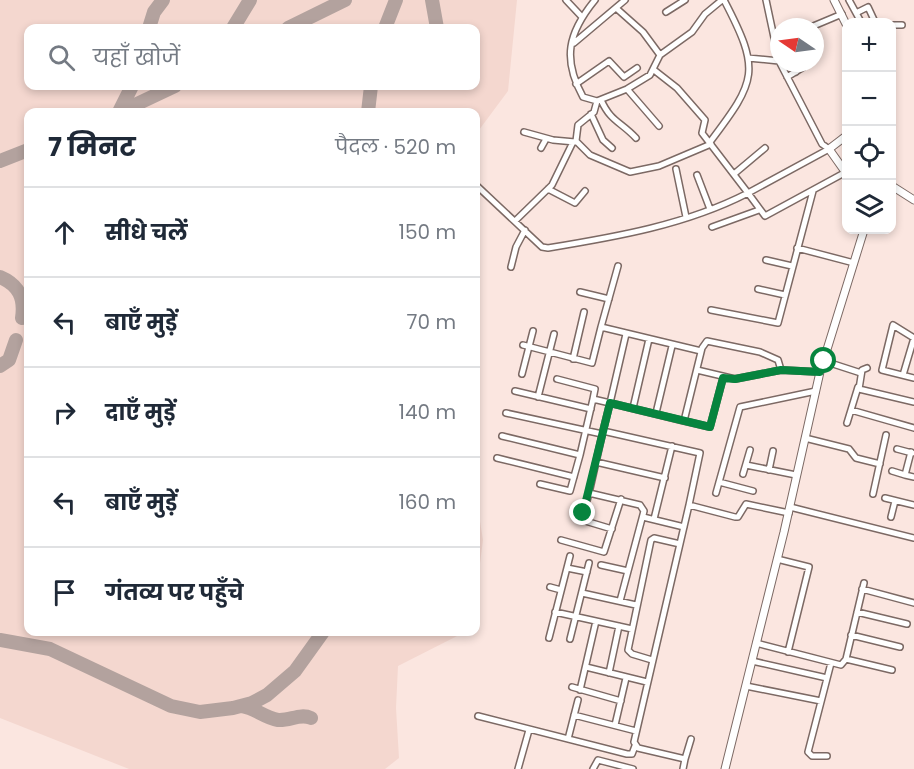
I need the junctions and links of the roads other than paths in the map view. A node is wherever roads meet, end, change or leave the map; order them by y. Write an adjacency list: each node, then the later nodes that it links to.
1 (566, 0): 13 (street)
2 (595, 0): 13 (street)
3 (626, 0): 9 (street)
4 (685, 0): 10 (street)
5 (723, 0): 22 (street); 23 (street)
6 (766, 0): 14 (street)
7 (834, 0): 12 (street)
8 (852, 1): 11 (street)
9 (616, 9): 21 (street); 22 (street)
10 (666, 12)
11 (856, 13): 16 (street); 17 (street)
12 (842, 14): 15 (street); 18 (street)
13 (582, 17): 21 (street)
14 (771, 18)
15 (844, 18)
16 (859, 18)
17 (873, 18)
18 (824, 22)
19 (896, 25): 20 (street)
20 (902, 25)
21 (573, 44): 30 (street)
22 (660, 55): 26 (street)
23 (747, 57): 24 (street); 40 (street)
24 (770, 61)
25 (637, 68): 30 (street)
26 (654, 70): 31 (street); 40 (street)
27 (784, 72): 29 (street)
28 (796, 72): 29 (street)
29 (787, 77): 44 (street)
30 (576, 84): 32 (street)
31 (627, 89): 32 (street); 34 (street)
32 (599, 100): 33 (street); 36 (street)
33 (591, 114): 39 (street); 42 (street)
34 (659, 126)
35 (524, 132): 37 (street)
36 (636, 138)
37 (546, 139): 39 (street); 41 (street)
38 (842, 139): 44 (street)
39 (575, 142): 40 (street); 51 (street)
40 (710, 143): 47 (street)
41 (541, 148)
42 (612, 148)
43 (765, 148): 47 (street)
44 (828, 149): 45 (street); 55 (street)
45 (842, 168)
46 (676, 170): 59 (street)
47 (734, 174): 55 (street)
48 (697, 175): 57 (street)
49 (842, 175): 54 (street)
50 (480, 189): 60 (street)
51 (548, 189): 53 (street); 60 (street)
52 (896, 189): 56 (street)
53 (585, 191)
54 (813, 191): 58 (street); 64 (street)
55 (748, 194): 57 (street); 58 (street)
56 (914, 200)
57 (710, 209): 59 (street)
58 (759, 210): 61 (street)
59 (686, 217): 62 (street)
60 (515, 221): 62 (street)
61 (712, 227)
62 (525, 230): 69 (street)
63 (863, 234): 66 (street)
64 (796, 248): 66 (street); 68 (street)
65 (765, 260): 68 (street)
66 (855, 263): 87 (street)
67 (618, 266): 73 (street)
68 (792, 266): 72 (street)
69 (511, 267)
70 (758, 289): 72 (street)
71 (580, 292): 73 (street)
72 (785, 295): 74 (street)
73 (609, 299): 76 (street)
74 (711, 310)
75 (585, 312): 86 (street)
76 (601, 327): 79 (street); 86 (street)
77 (533, 331): 82 (street)
78 (554, 334): 85 (street)
79 (626, 334): 81 (street); 104 (street)
80 (914, 338): 94 (street); 94 (street)
81 (649, 339): 83 (street); 105 (street)
82 (526, 346): 85 (street); 93 (street)
83 (672, 346): 84 (street); 109 (street)
84 (701, 351): 89 (street); 90 (street)
85 (549, 352): 86 (street); 101 (street)
86 (573, 358)
87 (824, 361): 91 (street); 92 (street)
88 (867, 368): 92 (street)
89 (697, 370): 95 (street); 110 (street)
90 (781, 370): 91 (street); 95 (street)
91 (820, 372): 100 (street)
92 (861, 373): 98 (street)
93 (522, 374)
94 (903, 375): 96 (street)
95 (723, 378): 110 (street)
96 (914, 378)
97 (557, 379): 102 (street)
98 (858, 387): 103 (street); 107 (street)
99 (515, 391): 101 (street)
100 (816, 392): 117 (street); 136 (street)
101 (538, 397): 106 (street)
102 (593, 399): 104 (street); 106 (street)
103 (914, 402)
104 (610, 403): 105 (street); 114 (street)
105 (633, 408): 109 (street)
106 (591, 410): 113 (street)
107 (851, 410): 111 (street); 112 (street)
108 (506, 413): 113 (street)
109 (656, 413): 110 (street)
110 (684, 421)
111 (847, 423)
112 (914, 428)
113 (586, 431): 114 (street); 123 (street)
114 (603, 433): 118 (street); 125 (street)
115 (886, 435): 126 (street)
116 (502, 436): 123 (street)
117 (805, 438): 126 (street); 131 (street)
118 (672, 446): 135 (street); 145 (street)
119 (897, 449): 122 (street)
120 (750, 450): 127 (street)
121 (773, 452): 128 (street)
122 (913, 453): 132 (street)
123 (580, 455): 133 (street)
124 (497, 458): 133 (street)
125 (596, 462): 135 (street); 139 (street)
126 (880, 464): 141 (street)
127 (746, 465): 128 (street); 130 (street)
128 (769, 470): 131 (street)
129 (892, 471): 132 (street)
130 (743, 474)
131 (796, 475): 147 (street)
132 (905, 475): 134 (street)
133 (574, 477): 137 (street)
134 (914, 477)
135 (665, 478): 150 (street)
136 (719, 482): 138 (street); 140 (street)
137 (540, 484)
138 (753, 490)
139 (589, 493): 143 (street); 152 (street)
140 (717, 493)
141 (873, 494)
142 (885, 498): 144 (street)
143 (621, 500): 148 (street); 152 (street)
144 (895, 501): 146 (street); 149 (street)
145 (689, 505): 147 (street); 151 (street)
146 (914, 505)
147 (789, 510): 153 (street); 157 (street)
148 (643, 516): 150 (street); 161 (street)
149 (891, 517)
150 (654, 519): 151 (street)
151 (684, 527): 155 (street)
152 (612, 529): 154 (street)
153 (914, 538)
154 (561, 540)
155 (680, 544): 162 (street); 184 (street)
156 (570, 556): 160 (street)
157 (777, 559): 180 (street); 182 (street)
158 (589, 563): 163 (street)
159 (601, 565): 161 (street)
160 (567, 568): 163 (street); 165 (street)
161 (629, 569): 162 (street); 167 (street)
162 (644, 570): 169 (street)
163 (587, 572): 166 (street)
164 (550, 587): 165 (street)
165 (561, 590): 170 (street)
166 (582, 593): 167 (street); 172 (street)
167 (620, 601): 169 (street)
168 (914, 603): 171 (street)
169 (636, 605): 176 (street)
170 (555, 612): 172 (street); 178 (street)
171 (857, 612): 174 (street); 177 (street)
172 (576, 617): 173 (street); 179 (street)
173 (596, 621): 175 (street); 187 (street)
174 (907, 624)
175 (619, 626): 176 (street); 189 (street)
176 (632, 629): 184 (street)
177 (851, 635): 181 (street); 183 (street)
178 (549, 639)
179 (570, 639)
180 (756, 643): 182 (street); 185 (street)
181 (900, 647)
182 (788, 652): 186 (street)
183 (846, 658): 186 (street); 188 (street)
184 (652, 660): 192 (street)
185 (752, 661): 191 (street); 193 (street)
186 (831, 663): 191 (street)
187 (586, 667): 189 (street); 195 (street)
188 (892, 670)
189 (609, 673): 190 (street)
190 (626, 678): 192 (street); 197 (street)
191 (827, 678): 198 (street)
192 (648, 682): 203 (street)
193 (746, 686): 198 (street); 213 (street)
194 (572, 687): 195 (street)
195 (580, 690): 197 (street)
196 (578, 700): 199 (street)
197 (621, 701): 201 (street)
198 (821, 701): 207 (street)
199 (574, 715): 201 (street); 204 (street)
200 (478, 716): 202 (street)
201 (615, 725): 203 (street)
202 (529, 730): 204 (street); 209 (street)
203 (636, 730): 206 (street)
204 (568, 739): 206 (street)
205 (691, 739): 208 (street)
206 (635, 746): 208 (street)
207 (827, 756)
208 (685, 759): 212 (street)
209 (518, 769)
210 (592, 769): 211 (street)
211 (633, 769)
212 (683, 769)
213 (725, 769)

